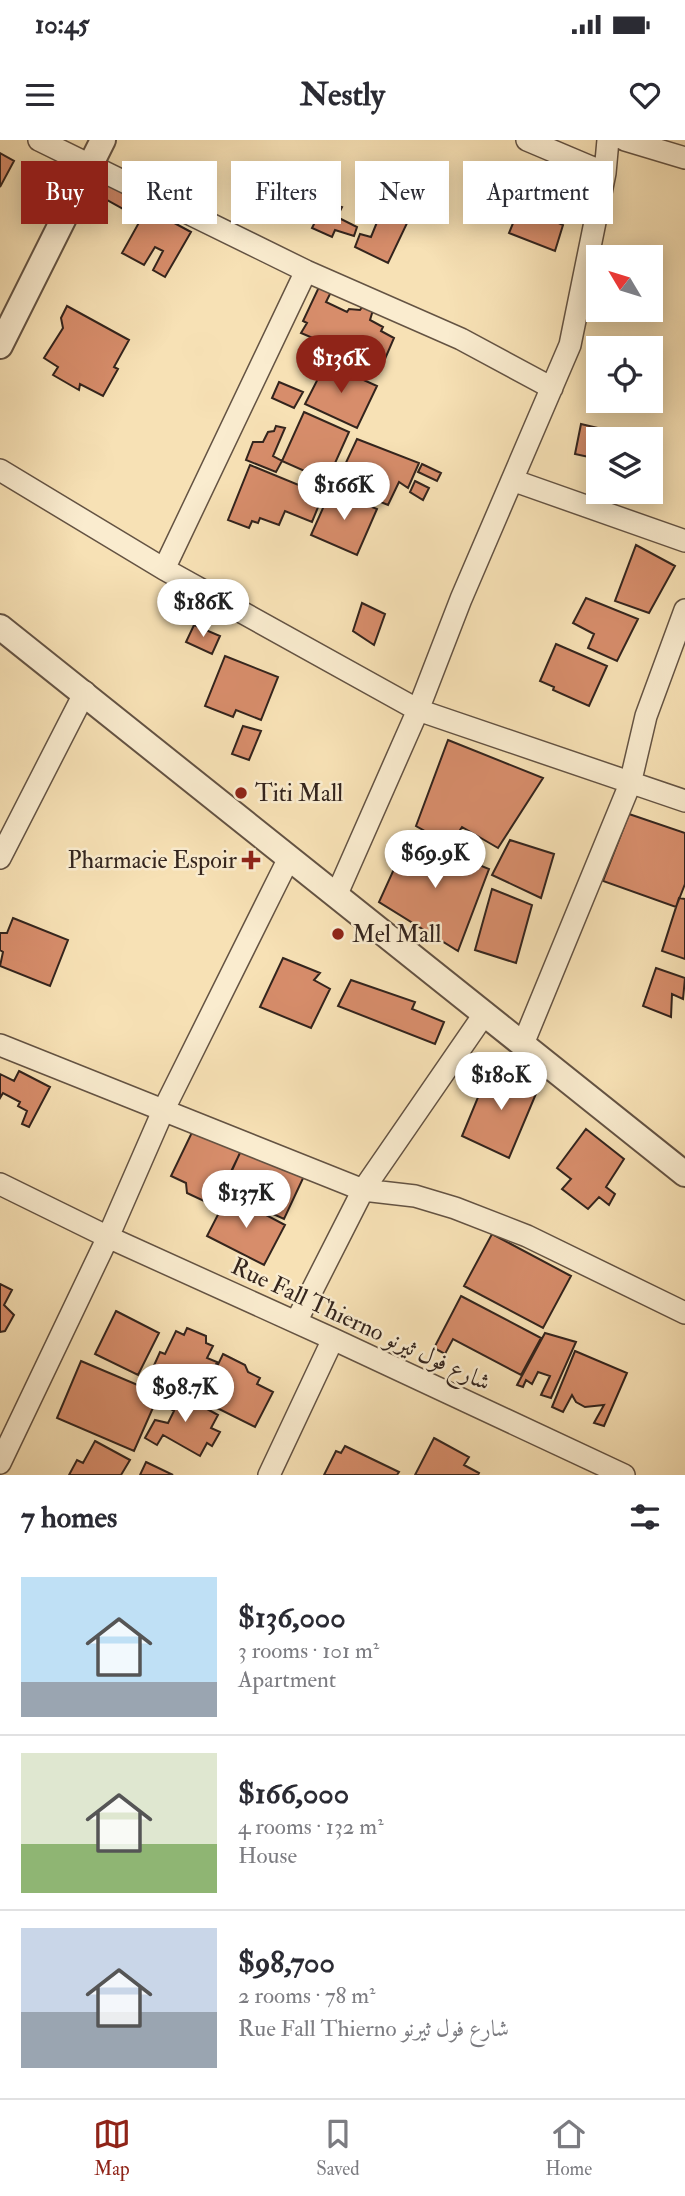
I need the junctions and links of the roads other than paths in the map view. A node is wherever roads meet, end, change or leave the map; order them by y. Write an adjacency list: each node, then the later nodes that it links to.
1 (39, 140): 7 (street)
2 (103, 140): 8 (street)
3 (527, 140): 9 (street)
4 (608, 140): 10 (street)
5 (625, 140): 6 (street)
6 (685, 158)
7 (83, 161)
8 (93, 161)
9 (577, 161)
10 (606, 161)
11 (108, 173): 14 (street)
12 (61, 224): 15 (street)
13 (595, 224): 16 (street)
14 (306, 271): 16 (street); 20 (street)
15 (0, 345)
16 (552, 388): 18 (street)
17 (0, 470): 20 (street)
18 (512, 480): 19 (street); 24 (street)
19 (685, 541)
20 (164, 569): 24 (street)
21 (685, 610): 25 (street)
22 (0, 627): 23 (street)
23 (85, 692): 27 (street); 28 (street)
24 (418, 710): 25 (street); 29 (street)
25 (630, 784): 26 (street); 31 (street)
26 (685, 802)
27 (0, 858)
28 (289, 858): 29 (street); 33 (street)
29 (336, 895): 30 (street)
30 (485, 1013): 31 (street); 36 (street)
31 (523, 1044): 34 (street)
32 (0, 1045): 33 (street)
33 (163, 1111): 36 (street); 37 (street)
34 (685, 1174)
35 (0, 1184): 37 (street, Rue Fall Thierno شارع فول ثيرنو)
36 (363, 1190): 38 (street); 39 (street)
37 (108, 1237): 39 (street, Rue Fall Thierno شارع فول ثيرنو); 41 (street)
38 (685, 1313)
39 (296, 1322): 40 (street, Rue Fall Thierno شارع فول ثيرنو)
40 (333, 1339): 42 (street); 43 (street, Rue Fall Thierno شارع فول ثيرنو)
41 (2, 1455)
42 (269, 1475)
43 (624, 1475)

